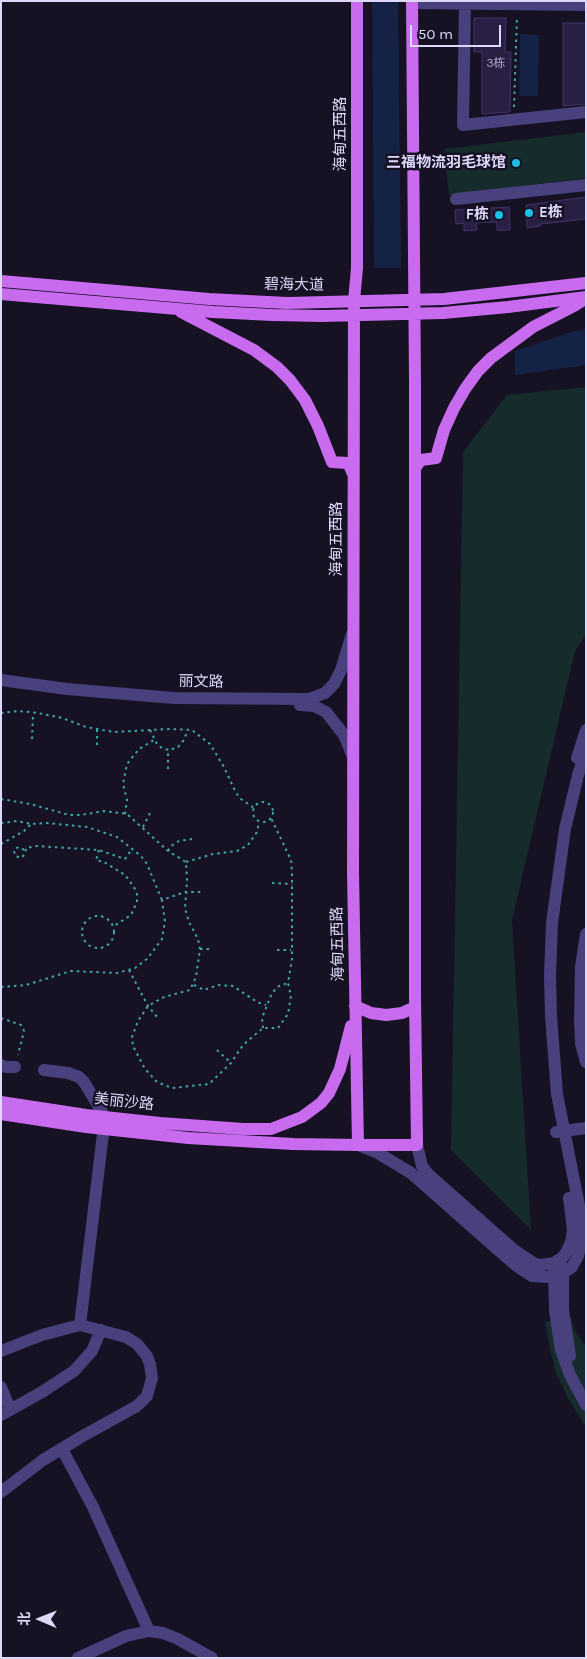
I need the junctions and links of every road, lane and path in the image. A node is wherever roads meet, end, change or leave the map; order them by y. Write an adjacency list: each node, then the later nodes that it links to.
1 (357, 1): 19 (main road, 海甸五西路)
2 (412, 2): 3 (street); 18 (main road)
3 (465, 4): 4 (street); 11 (street)
4 (517, 4): 5 (street); 7 (path)
5 (586, 5)
6 (511, 62): 7 (path)
7 (516, 62): 9 (path)
8 (510, 93): 9 (path)
9 (514, 93): 11 (path)
10 (586, 112): 11 (street)
11 (514, 119)
12 (586, 185): 13 (street)
13 (456, 199)
14 (1, 281): 19 (main road, 碧海大道)
15 (586, 283): 18 (main road, 碧海大道)
16 (1, 294): 20 (main road, 碧海大道)
17 (586, 298): 21 (main road, 碧海大道); 23 (main road)
18 (414, 299): 19 (main road, 碧海大道); 21 (main road)
19 (354, 301): 22 (main road, 海甸五西路)
20 (176, 309): 22 (main road, 碧海大道); 24 (main road)
21 (414, 314): 22 (main road, 碧海大道); 23 (main road)
22 (354, 315): 24 (main road, 海甸五西路)
23 (415, 468): 76 (main road)
24 (353, 478): 25 (main road, 海甸五西路)
25 (354, 626): 26 (street, 丽文路); 39 (main road, 海甸五西路)
26 (1, 680)
27 (1, 685): 39 (street, 丽文路)
28 (33, 712): 29 (path); 30 (path); 34 (path)
29 (1, 713)
30 (97, 729): 32 (path); 36 (path)
31 (188, 729): 32 (path); 37 (path); 44 (path)
32 (150, 730): 35 (path)
33 (586, 730): 91 (street)
34 (32, 739)
35 (154, 740): 37 (path); 46 (path)
36 (97, 745)
37 (168, 749): 40 (path)
38 (586, 751): 91 (street)
39 (354, 759): 77 (main road, 海甸五西路)
40 (168, 769)
41 (1, 790): 42 (path)
42 (1, 794)
43 (1, 799): 46 (path)
44 (254, 808): 47 (path); 48 (path)
45 (151, 811): 51 (path)
46 (125, 814): 51 (path)
47 (272, 818): 48 (path); 60 (path)
48 (259, 822): 58 (path)
49 (1, 823): 50 (path)
50 (30, 824): 53 (path); 54 (path)
51 (143, 827): 57 (path)
52 (192, 839): 57 (path)
53 (1, 844)
54 (132, 849): 56 (path); 63 (path)
55 (24, 850): 55 (path); 56 (path)
56 (99, 850): 64 (path)
57 (168, 851): 58 (path)
58 (186, 862): 61 (path)
59 (272, 883): 60 (path)
60 (293, 884): 69 (path)
61 (186, 892): 62 (path); 63 (path); 66 (path)
62 (202, 892)
63 (162, 900): 70 (path)
64 (114, 926): 64 (path)
65 (586, 934): 82 (street)
66 (200, 949): 67 (path); 72 (path)
67 (209, 949)
68 (277, 950): 69 (path)
69 (291, 950): 71 (path)
70 (129, 970): 73 (path); 75 (path)
71 (288, 983): 74 (path); 80 (path)
72 (193, 985): 74 (path); 75 (path)
73 (1, 987)
74 (266, 1005): 80 (path)
75 (148, 1006): 78 (path); 83 (path)
76 (415, 1007): 77 (main road); 94 (main road)
77 (355, 1009): 92 (main road); 93 (main road, 海甸五西路)
78 (157, 1017)
79 (1, 1018): 85 (path)
80 (263, 1028): 83 (path)
81 (217, 1050): 83 (path)
82 (586, 1062)
83 (231, 1063)
84 (1, 1065): 85 (street)
85 (15, 1067)
86 (44, 1070): 89 (street)
87 (1, 1102): 89 (main road, 美丽沙路)
88 (1, 1114): 89 (main road, 美丽沙路)
89 (104, 1123): 92 (main road, 美丽沙路); 97 (street)
90 (586, 1128): 91 (street)
91 (560, 1131): 95 (street); 96 (street)
92 (243, 1135): 93 (main road)
93 (358, 1145): 94 (main road); 96 (street)
94 (417, 1145): 95 (street)
95 (559, 1260): 96 (street)
96 (559, 1274): 101 (street); 102 (street)
97 (80, 1324): 98 (street); 99 (street)
98 (101, 1330): 103 (street); 104 (street)
99 (1, 1351)
100 (1, 1387): 103 (street)
101 (586, 1393)
102 (586, 1405)
103 (6, 1412)
104 (62, 1448): 105 (street); 106 (street)
105 (1, 1492)
106 (150, 1631): 107 (street); 108 (street)
107 (78, 1658)
108 (212, 1658)

